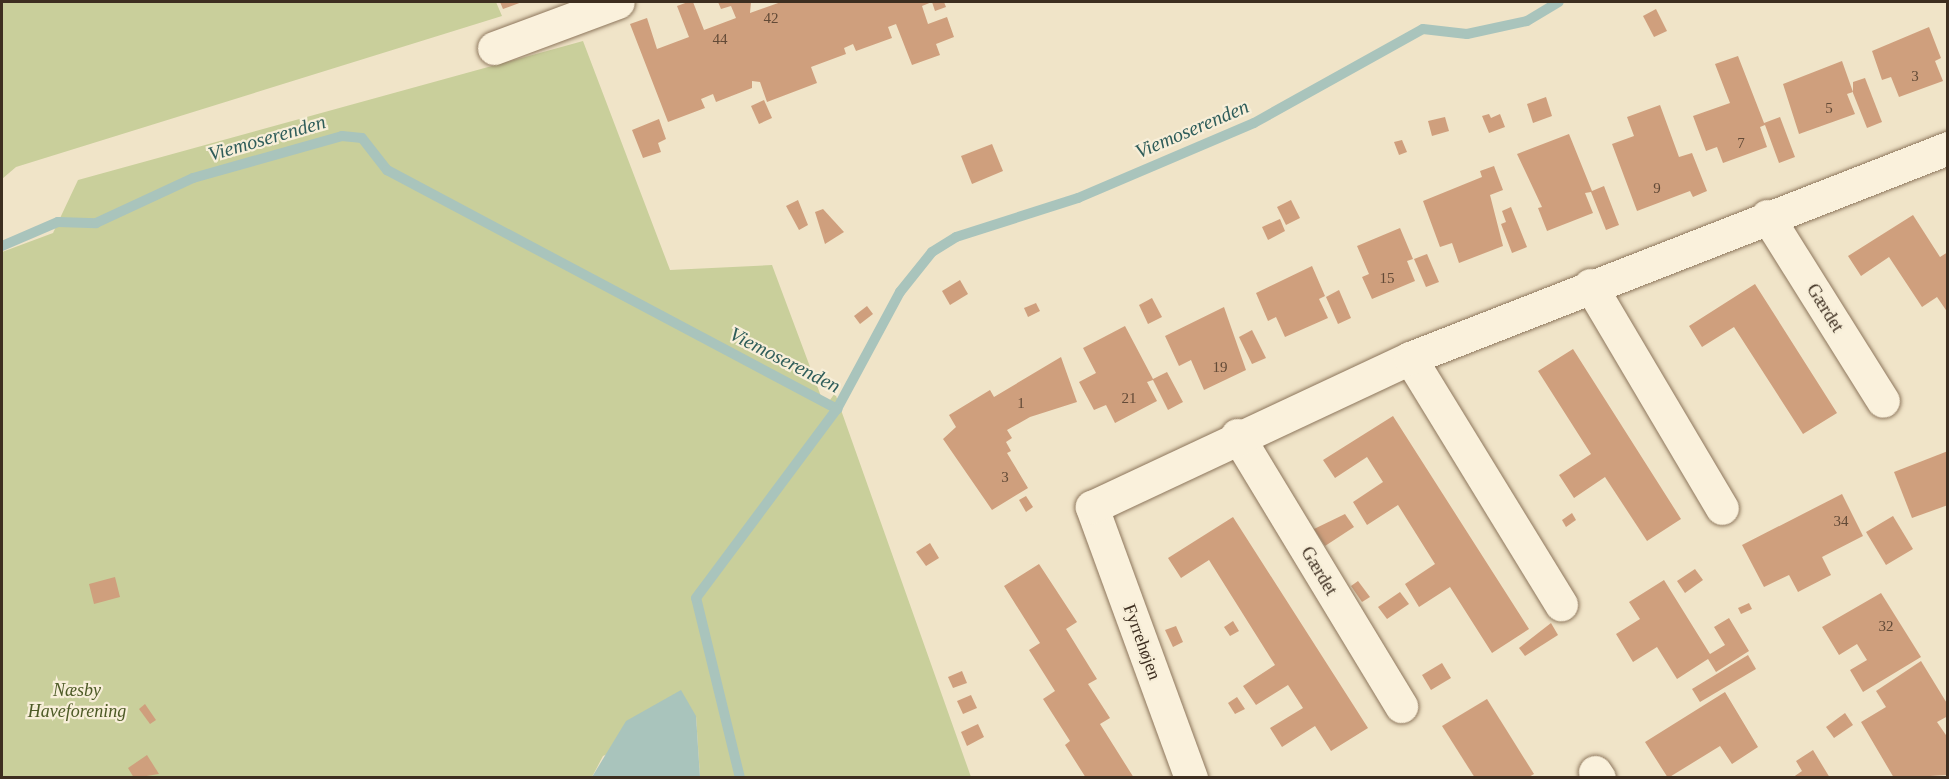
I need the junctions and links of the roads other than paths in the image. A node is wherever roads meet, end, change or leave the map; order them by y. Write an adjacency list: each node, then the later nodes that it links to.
1 (618, 2): 2 (street)
2 (494, 48)
3 (1947, 148): 4 (street)
4 (1767, 216): 5 (street); 7 (street, Gærdet)
5 (1590, 285): 6 (street); 9 (street)
6 (1410, 358): 8 (street); 10 (street)
7 (1883, 401)
8 (1238, 435): 11 (street, Gærdet); 12 (street, Fyrrehøjen)
9 (1722, 508)
10 (1561, 604)
11 (1401, 706)
12 (1191, 777)

